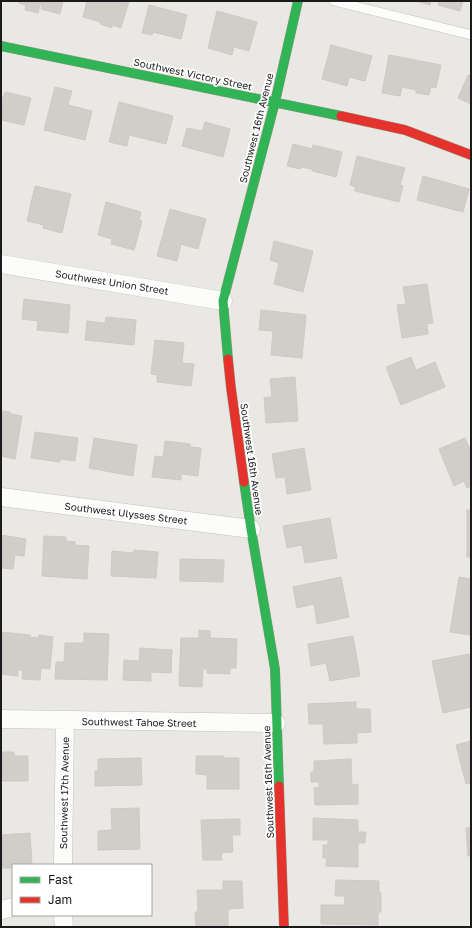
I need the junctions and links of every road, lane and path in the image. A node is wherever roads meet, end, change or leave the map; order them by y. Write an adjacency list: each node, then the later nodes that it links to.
1 (298, 1): 5 (street, Southwest 16th Avenue)
2 (334, 1): 3 (lane)
3 (471, 35)
4 (1, 46): 5 (street, Southwest Victory Street)
5 (275, 102): 6 (street, Southwest Victory Street); 8 (street, Southwest 16th Avenue)
6 (471, 155)
7 (1, 264): 8 (street, Southwest Union Street)
8 (224, 300): 10 (street, Southwest 16th Avenue)
9 (1, 497): 10 (street, Southwest Ulysses Street)
10 (251, 530): 13 (street, Southwest 16th Avenue)
11 (1, 719): 12 (street, Southwest Tahoe Street)
12 (65, 721): 13 (street, Southwest Tahoe Street); 14 (street, Southwest 17th Avenue)
13 (276, 723): 19 (street, Southwest 16th Avenue)
14 (63, 864)
15 (12, 907): 16 (street)
16 (1, 910)
17 (63, 916): 18 (street)
18 (64, 927)
19 (284, 927)

